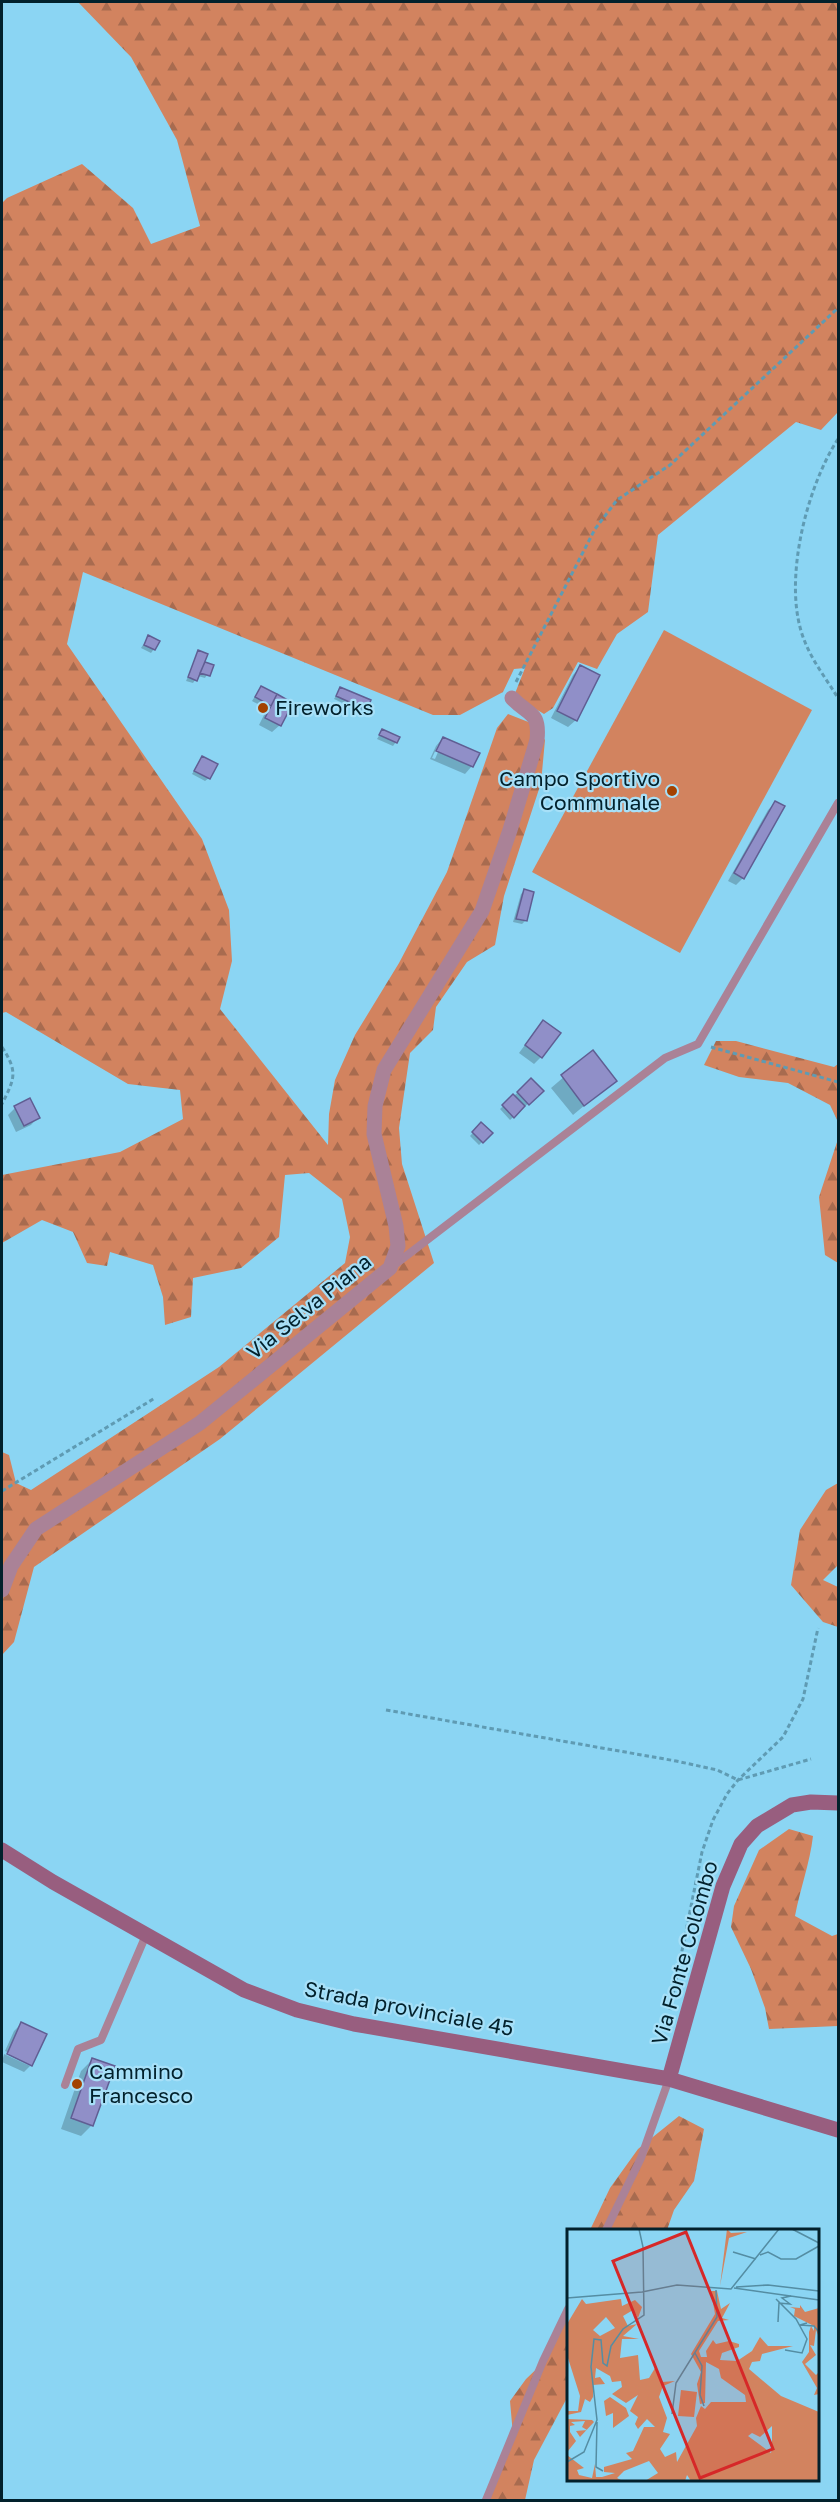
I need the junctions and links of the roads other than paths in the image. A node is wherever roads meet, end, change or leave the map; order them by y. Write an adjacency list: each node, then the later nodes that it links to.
1 (513, 699): 3 (street, Via Selva Piana)
2 (838, 803): 3 (lane)
3 (390, 1268): 4 (street, Via Selva Piana)
4 (2, 1590)
5 (838, 1803): 8 (main road, Via Fonte Colombo)
6 (2, 1850): 7 (main road, Strada provinciale 45)
7 (146, 1935): 8 (main road, Strada provinciale 45); 9 (lane)
8 (669, 2079): 10 (main road, Strada provinciale 45); 11 (lane)
9 (66, 2085)
10 (838, 2130)
11 (606, 2229)
12 (567, 2311): 13 (lane)
13 (486, 2500)

